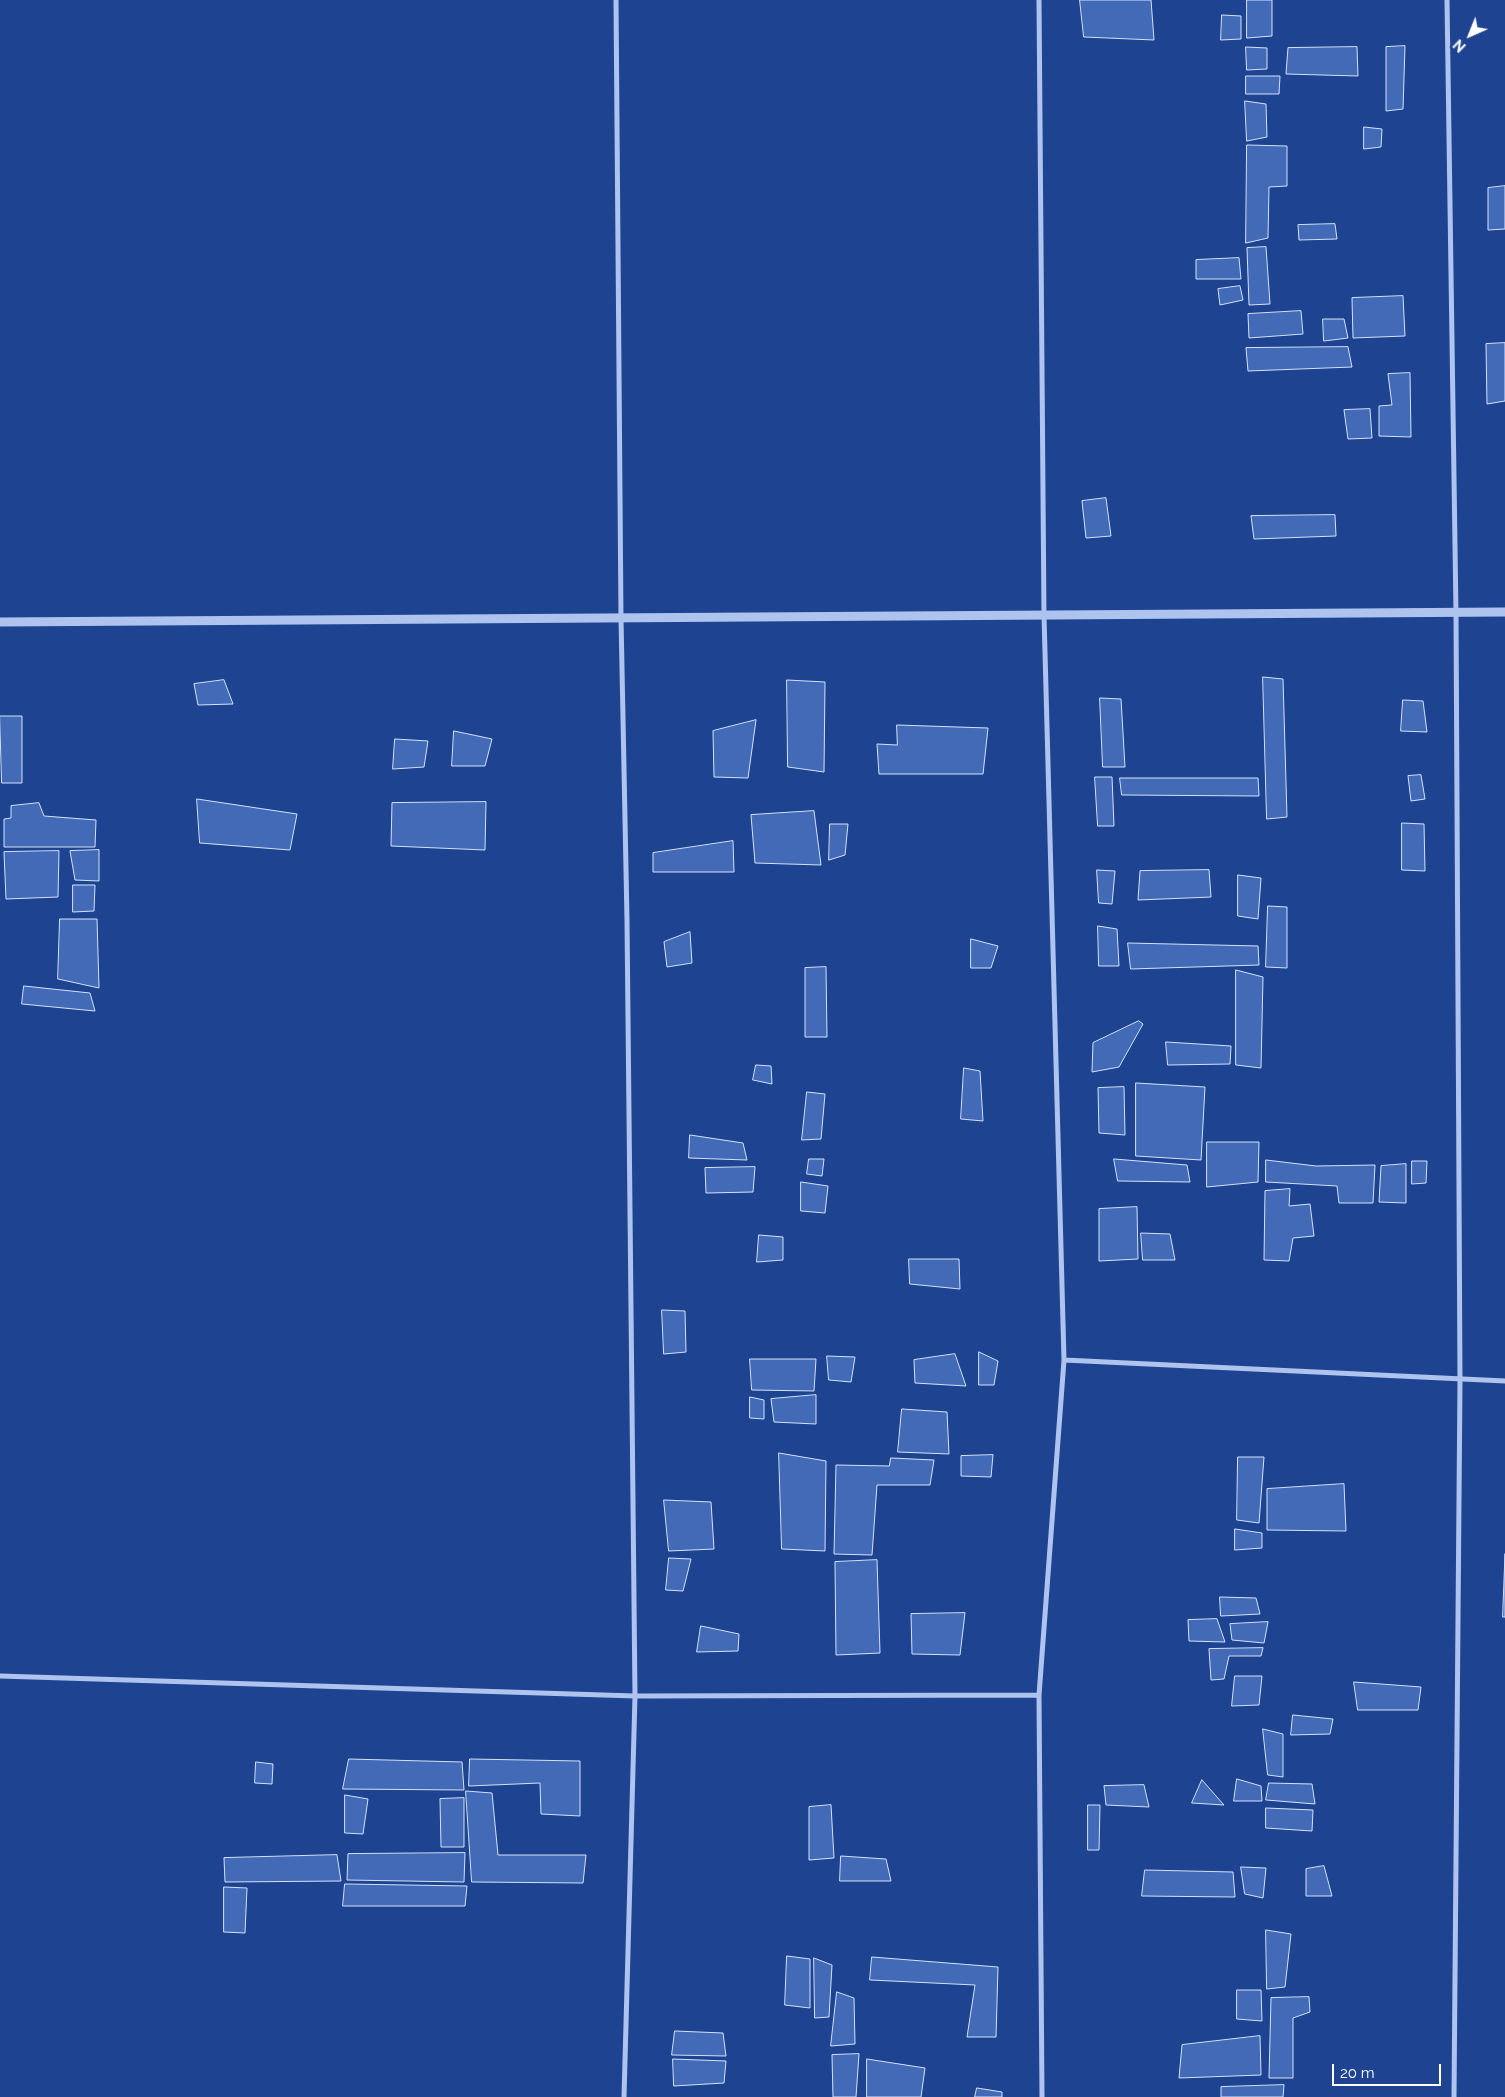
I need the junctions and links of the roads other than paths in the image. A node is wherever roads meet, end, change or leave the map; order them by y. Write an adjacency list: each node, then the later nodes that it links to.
1 (616, 0): 7 (street)
2 (1039, 0): 6 (street)
3 (1447, 0): 4 (street)
4 (1456, 612): 5 (street); 6 (street); 10 (street)
5 (1505, 612)
6 (1044, 615): 7 (street); 9 (street)
7 (621, 618): 8 (street); 14 (street)
8 (0, 622)
9 (1064, 1360): 10 (street); 13 (street)
10 (1460, 1380): 11 (street); 17 (street)
11 (1505, 1381)
12 (0, 1676): 14 (street)
13 (1039, 1695): 14 (street); 16 (street)
14 (635, 1696): 15 (street)
15 (624, 2097)
16 (1042, 2097)
17 (1454, 2097)

